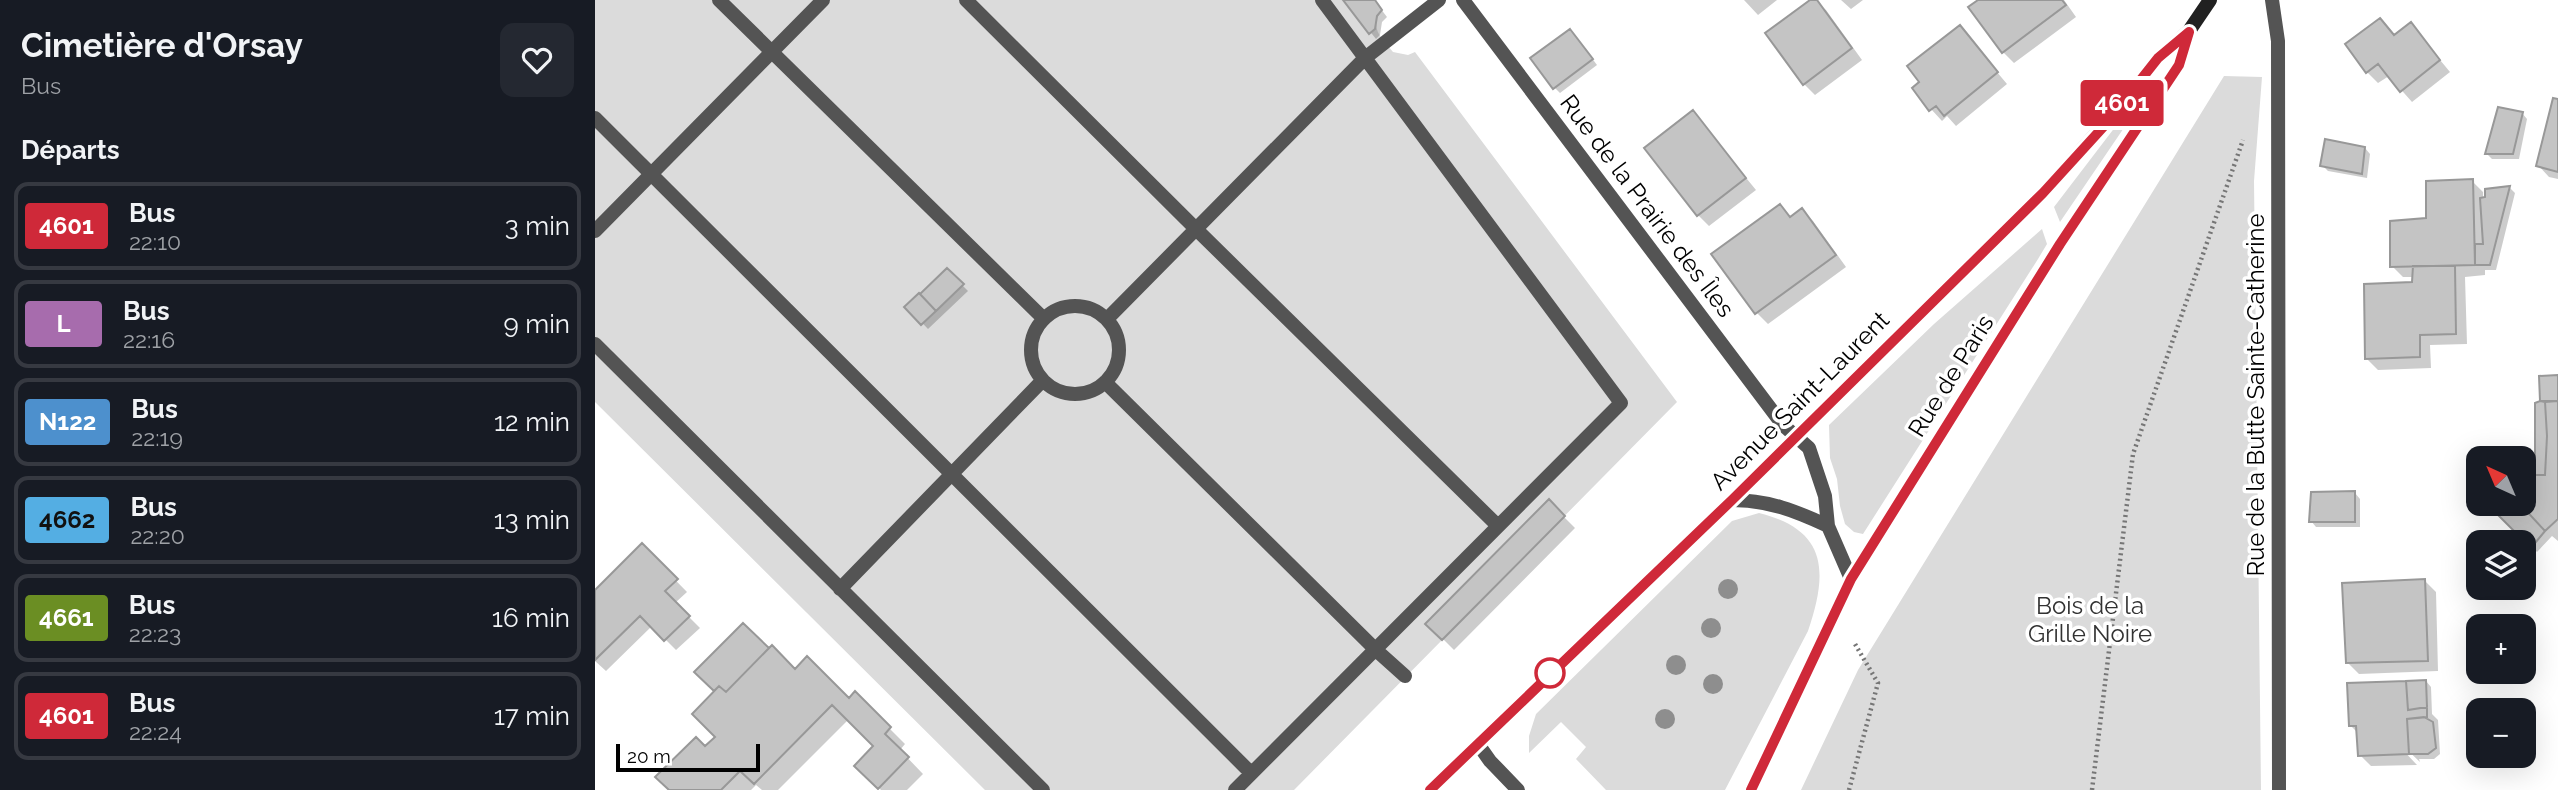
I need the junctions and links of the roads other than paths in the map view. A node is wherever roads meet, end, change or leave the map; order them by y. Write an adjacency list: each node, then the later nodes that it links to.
1 (719, 0): 10 (street)
2 (823, 0): 10 (street)
3 (965, 0): 14 (street)
4 (1322, 0): 11 (street)
5 (1439, 0): 11 (street)
6 (1463, 0): 21 (street, Rue de la Prairie des Îles)
7 (2210, 0): 9 (main road, Rue de Paris)
8 (2272, 0): 37 (street, Rue de la Butte Sainte-Catherine)
9 (2189, 32): 21 (main road, Avenue Saint-Laurent); 26 (main road, Rue de Paris)
10 (771, 52): 13 (street); 16 (street)
11 (1365, 58): 14 (street); 24 (street)
12 (595, 118): 13 (street)
13 (652, 175): 15 (street); 22 (street)
14 (1196, 229): 17 (street); 24 (street)
15 (595, 231)
16 (1044, 319): 17 (street); 19 (street)
17 (1107, 319): 20 (street)
18 (595, 344): 27 (street)
19 (1043, 380): 20 (street); 22 (street)
20 (1105, 382): 28 (street)
21 (1797, 437): 23 (main road, Avenue Saint-Laurent); 25 (street, Rue de la Prairie des Îles)
22 (953, 474): 27 (street); 31 (street)
23 (1732, 500): 25 (street); 30 (main road, Avenue Saint-Laurent)
24 (1498, 526): 28 (street)
25 (1828, 526): 26 (street, Rue de la Prairie des Îles)
26 (1851, 579): 36 (main road, Rue de Paris)
27 (840, 589): 32 (street)
28 (1376, 650): 29 (street); 31 (street)
29 (1405, 676)
30 (1478, 744): 34 (main road, Avenue Saint-Laurent); 35 (street)
31 (1251, 774): 33 (street)
32 (1043, 790)
33 (1235, 790)
34 (1430, 790)
35 (1518, 790)
36 (1751, 790)
37 (2279, 790)

